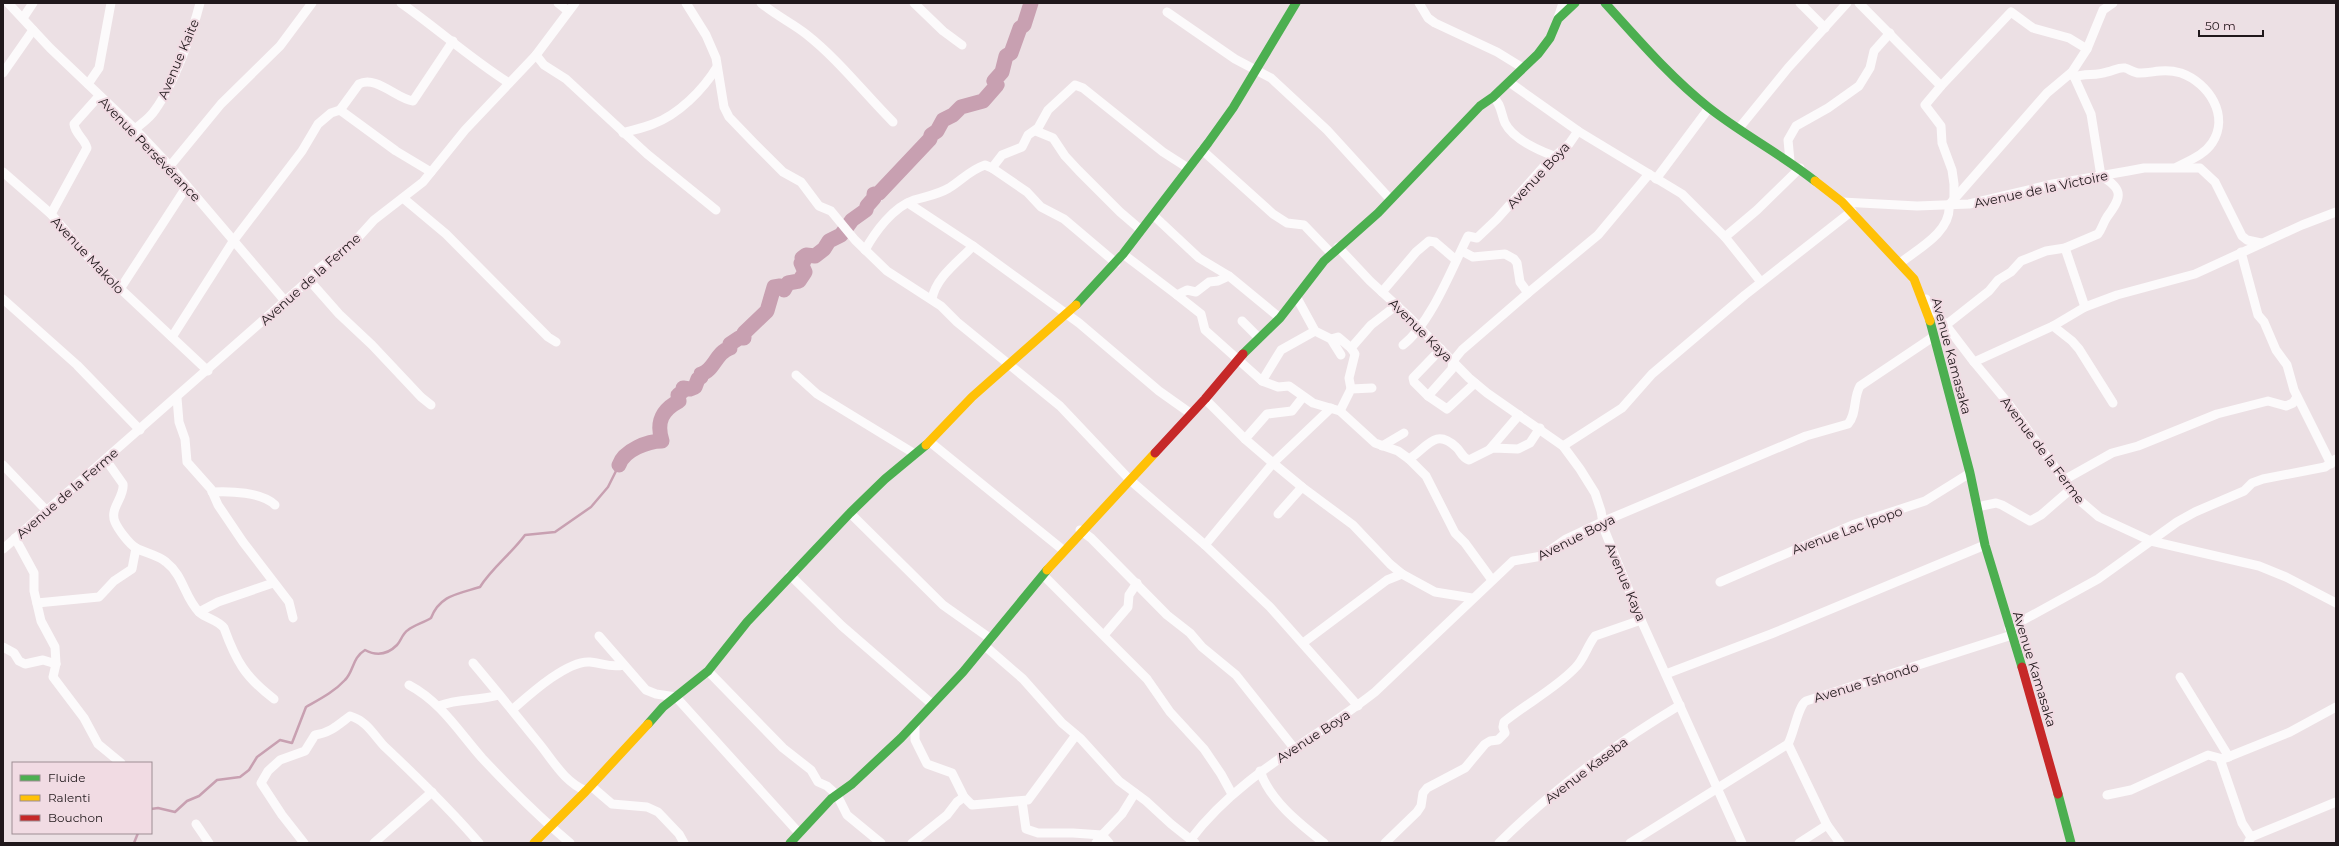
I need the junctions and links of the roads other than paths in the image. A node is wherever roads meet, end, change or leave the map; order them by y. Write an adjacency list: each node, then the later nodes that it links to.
1 (8, 3): 23 (street, Avenue Persévérance)
2 (33, 3): 23 (street)
3 (111, 3): 39 (street)
4 (200, 3): 47 (street, Avenue Kaite)
5 (312, 3): 54 (street)
6 (401, 3): 28 (street)
7 (558, 3): 21 (street)
8 (575, 3): 21 (street, Avenue de la Ferme)
9 (686, 3): 32 (street)
10 (761, 3): 45 (street)
11 (914, 3): 29 (street)
12 (1296, 3): 33 (street)
13 (1419, 3): 34 (street)
14 (1563, 3): 24 (street)
15 (1575, 3): 24 (street)
16 (1605, 3): 43 (street, Avenue Kamasaka)
17 (1800, 3): 25 (street)
18 (1847, 3): 25 (street)
19 (1859, 3): 27 (street)
20 (2113, 3): 30 (street)
21 (568, 11): 31 (street, Avenue de la Ferme)
22 (1167, 12): 33 (street)
23 (24, 18): 26 (street, Avenue Persévérance)
24 (1558, 19): 34 (street)
25 (1825, 28): 46 (street)
26 (33, 30): 35 (street); 39 (street, Avenue Persévérance)
27 (1890, 33): 40 (street); 53 (street)
28 (453, 41): 38 (street); 44 (street)
29 (962, 45)
30 (2087, 49): 36 (street); 40 (street)
31 (536, 55): 38 (street, Avenue de la Ferme); 50 (street)
32 (717, 67): 50 (street); 80 (street)
33 (1255, 68): 51 (street); 65 (street)
34 (1523, 68): 37 (street)
35 (3, 73)
36 (2073, 74): 58 (street); 62 (street); 67 (street)
37 (1508, 82): 42 (street); 49 (street)
38 (510, 83): 60 (street, Avenue de la Ferme)
39 (88, 84): 41 (street, Avenue Persévérance)
40 (1941, 86): 67 (street)
41 (99, 96): 47 (street, Avenue Persévérance); 72 (street)
42 (1493, 97): 52 (street); 65 (street)
43 (1709, 108): 46 (street, Avenue Kamasaka); 61 (street)
44 (340, 110): 60 (street); 76 (street)
45 (893, 122)
46 (1740, 128): 53 (street, Avenue Kamasaka)
47 (135, 130): 54 (street, Avenue Persévérance)
48 (1036, 131): 55 (street); 56 (street); 74 (street)
49 (1578, 131): 52 (street, Avenue Boya); 61 (street)
50 (623, 133): 69 (street)
51 (1202, 150): 56 (street); 81 (street, Avenue Kaya)
52 (1554, 156): 82 (street, Avenue Boya)
53 (1790, 161): 57 (street, Avenue Kamasaka)
54 (170, 166): 63 (street, Avenue Persévérance)
55 (992, 168): 68 (street); 86 (street)
56 (1188, 168): 73 (street)
57 (1800, 168): 66 (street, Avenue Kamasaka); 75 (street)
58 (2175, 168): 62 (street, Avenue de la Victoire); 77 (street, Avenue de la Victoire)
59 (3, 172): 72 (street, Avenue Makolo)
60 (431, 172): 64 (street, Avenue de la Ferme)
61 (1652, 176): 75 (street); 93 (street)
62 (2101, 176): 67 (street, Avenue de la Victoire); 79 (street)
63 (187, 186): 76 (street, Avenue Persévérance); 91 (street)
64 (403, 198): 89 (street, Avenue de la Ferme); 113 (street)
65 (1390, 199): 81 (street)
66 (1842, 202): 67 (street, Avenue de la Victoire); 70 (street, Avenue Kamasaka)
67 (1951, 202): 87 (street)
68 (908, 203): 78 (street); 80 (street)
69 (716, 210)
70 (1852, 211): 87 (street, Avenue Kamasaka); 90 (street)
71 (2336, 212): 77 (street)
72 (51, 214): 91 (street, Avenue Makolo)
73 (1153, 215): 74 (street); 88 (street)
74 (1141, 230): 84 (street)
75 (1725, 237): 90 (street)
76 (234, 240): 99 (street, Avenue Persévérance); 109 (street)
77 (2261, 243): 83 (street)
78 (973, 246): 98 (street); 102 (street)
79 (2065, 248): 101 (street); 105 (street)
80 (865, 250): 98 (street)
81 (1335, 250): 92 (street, Avenue Kaya); 96 (street)
82 (1462, 251): 85 (street); 93 (street)
83 (2241, 252): 101 (street); 129 (street)
84 (1123, 254): 86 (street); 95 (street)
85 (1456, 260): 92 (street); 107 (street)
86 (1116, 263): 102 (street)
87 (1900, 263): 94 (street, Avenue Kamasaka)
88 (1229, 276): 95 (street); 103 (street)
89 (309, 280): 99 (street, Avenue de la Ferme); 133 (street)
90 (1761, 282): 143 (street)
91 (120, 289): 109 (street, Avenue Makolo)
92 (1382, 292): 100 (street, Avenue Kaya)
93 (1528, 293): 117 (street)
94 (1922, 293): 105 (street, Avenue de la Ferme); 110 (street, Avenue Kamasaka)
95 (1177, 296): 118 (street)
96 (1297, 298): 103 (street); 108 (street)
97 (3, 299): 138 (street)
98 (932, 299): 120 (street)
99 (285, 301): 121 (street, Avenue de la Ferme)
100 (1397, 306): 107 (street, Avenue Kaya); 115 (street)
101 (2085, 307): 106 (street)
102 (1066, 315): 120 (street); 135 (street)
103 (1280, 318): 111 (street)
104 (1242, 321): 111 (street)
105 (1946, 325): 119 (street, Avenue de la Ferme)
106 (2053, 326): 119 (street); 132 (street)
107 (1420, 329): 114 (street); 117 (street, Avenue Kaya)
108 (1315, 331): 112 (street); 123 (street)
109 (172, 337): 121 (street, Avenue Makolo)
110 (1933, 337): 151 (street, Avenue Kamasaka); 162 (street, Avenue Boya)
111 (1259, 338): 118 (street)
112 (1330, 339): 115 (street); 116 (street)
113 (556, 342)
114 (1403, 345)
115 (1350, 348): 125 (street)
116 (1341, 355)
117 (1446, 355): 124 (street, Avenue Kaya); 127 (street); 127 (street)
118 (1238, 359): 123 (street); 131 (street)
119 (1974, 362): 153 (street, Avenue de la Ferme)
120 (1010, 365): 141 (street); 152 (street)
121 (208, 371): 130 (street, Avenue de la Ferme)
122 (796, 375): 145 (street)
123 (1262, 381): 128 (street)
124 (1475, 383): 127 (street); 136 (street, Avenue Kaya)
125 (1351, 388): 126 (street); 134 (street)
126 (1372, 388)
127 (1428, 396)
128 (1303, 397): 134 (street); 140 (street)
129 (2298, 397): 148 (street); 153 (street)
130 (177, 398): 138 (street, Avenue de la Ferme); 156 (street)
131 (1205, 399): 135 (street); 140 (street)
132 (2113, 403)
133 (432, 405)
134 (1336, 409): 142 (street); 149 (street)
135 (1190, 413): 152 (street)
136 (1519, 415): 137 (street, Avenue Kaya); 144 (street)
137 (1540, 428): 143 (street, Avenue Kaya); 144 (street)
138 (140, 430): 147 (street, Avenue de la Ferme)
139 (1404, 433): 142 (street)
140 (1245, 439): 149 (street)
141 (930, 442): 145 (street); 170 (street)
142 (1382, 446): 146 (street)
143 (1563, 446): 162 (street, Avenue Kaya)
144 (1490, 448): 146 (street)
145 (915, 454): 160 (street)
146 (1409, 459): 174 (street)
147 (106, 460): 159 (street, Avenue de la Ferme); 168 (street)
148 (2333, 461): 165 (street, Avenue Tshondo)
149 (1273, 463): 154 (street); 166 (street)
150 (3, 465): 159 (street)
151 (1970, 473): 158 (street, Avenue Kamasaka); 175 (street, Avenue Lac Ipopo)
152 (1130, 480): 163 (street); 166 (street)
153 (2064, 480): 155 (street, Avenue de la Ferme)
154 (1302, 487): 161 (street); 171 (street)
155 (2071, 489): 158 (street); 165 (street, Avenue de la Ferme)
156 (212, 492): 157 (street); 176 (street)
157 (275, 505)
158 (1978, 507): 167 (street, Avenue Kamasaka)
159 (46, 510): 164 (street, Avenue de la Ferme)
160 (850, 513): 172 (street); 187 (street)
161 (1278, 514)
162 (1602, 522): 174 (street, Avenue Boya); 183 (street, Avenue Kaya)
163 (1080, 530): 170 (street); 177 (street)
164 (15, 538): 169 (street, Avenue de la Ferme); 179 (street)
165 (2151, 541): 180 (street, Avenue de la Ferme); 184 (street, Avenue Tshondo)
166 (1206, 545): 188 (street)
167 (1986, 545): 184 (street, Avenue Kamasaka); 194 (street)
168 (136, 548): 179 (street); 181 (street)
169 (3, 549)
170 (1063, 550): 173 (street)
171 (1402, 574): 178 (street); 188 (street)
172 (790, 575): 193 (street); 200 (street)
173 (1044, 576): 186 (street); 187 (street)
174 (1492, 580): 178 (street, Avenue Boya)
175 (1720, 582)
176 (273, 583): 181 (street); 182 (street)
177 (1136, 583): 186 (street); 211 (street)
178 (1472, 598): 203 (street, Avenue Boya)
179 (37, 603): 191 (street)
180 (2336, 603)
181 (200, 612): 199 (street)
182 (293, 618)
183 (1641, 620): 194 (street, Avenue Kaya); 244 (street)
184 (2011, 632): 210 (street, Avenue Tshondo); 250 (street, Avenue Kamasaka)
185 (599, 636): 192 (street)
186 (1104, 636): 219 (street)
187 (988, 643): 200 (street); 207 (street)
188 (1303, 644): 203 (street)
189 (3, 647): 191 (street)
190 (472, 663): 197 (street)
191 (56, 664): 213 (street)
192 (623, 665): 198 (street); 205 (street)
193 (708, 671): 198 (street); 221 (street)
194 (1666, 674): 201 (street, Avenue Kaya)
195 (2180, 678): 212 (street)
196 (409, 685): 202 (street)
197 (499, 695): 202 (street); 205 (street)
198 (676, 697): 215 (street); 229 (street)
199 (274, 699)
200 (932, 704): 206 (street)
201 (1680, 705): 216 (street, Avenue Kaya); 245 (street, Avenue Kaseba)
202 (439, 706): 227 (street)
203 (1358, 706): 211 (street, Avenue Boya)
204 (2336, 707): 212 (street)
205 (512, 710): 215 (street)
206 (915, 723): 208 (street); 209 (street)
207 (1076, 735): 218 (street); 223 (street)
208 (901, 738): 209 (street); 221 (street)
209 (915, 740): 222 (street)
210 (1788, 744): 216 (street); 226 (street)
211 (1294, 748): 214 (street, Avenue Boya)
212 (2225, 758): 220 (street); 230 (street)
213 (120, 762)
214 (1260, 771): 219 (street, Avenue Boya); 243 (street)
215 (588, 789): 227 (street); 238 (street)
216 (1718, 789): 246 (street); 247 (street, Avenue Kaya)
217 (432, 792): 233 (street); 234 (street); 235 (street)
218 (1135, 793): 228 (street); 231 (street)
219 (1232, 794): 231 (street, Avenue Boya)
220 (2107, 795)
221 (837, 796): 229 (street); 239 (street)
222 (964, 797): 223 (street); 240 (street)
223 (1022, 801): 228 (street)
224 (2336, 802): 230 (street)
225 (196, 824): 232 (street)
226 (1827, 825): 248 (street); 249 (street)
227 (550, 826): 236 (street); 237 (street)
228 (1102, 835): 241 (street); 242 (street)
229 (795, 840)
230 (2250, 840)
231 (1193, 841)
232 (210, 843)
233 (304, 843)
234 (374, 843)
235 (479, 843)
236 (534, 843)
237 (570, 843)
238 (684, 843)
239 (881, 843)
240 (912, 843)
241 (1096, 843)
242 (1110, 843)
243 (1324, 843)
244 (1386, 843)
245 (1499, 843)
246 (1630, 843)
247 (1742, 843)
248 (1799, 843)
249 (1840, 843)
250 (2071, 843)

